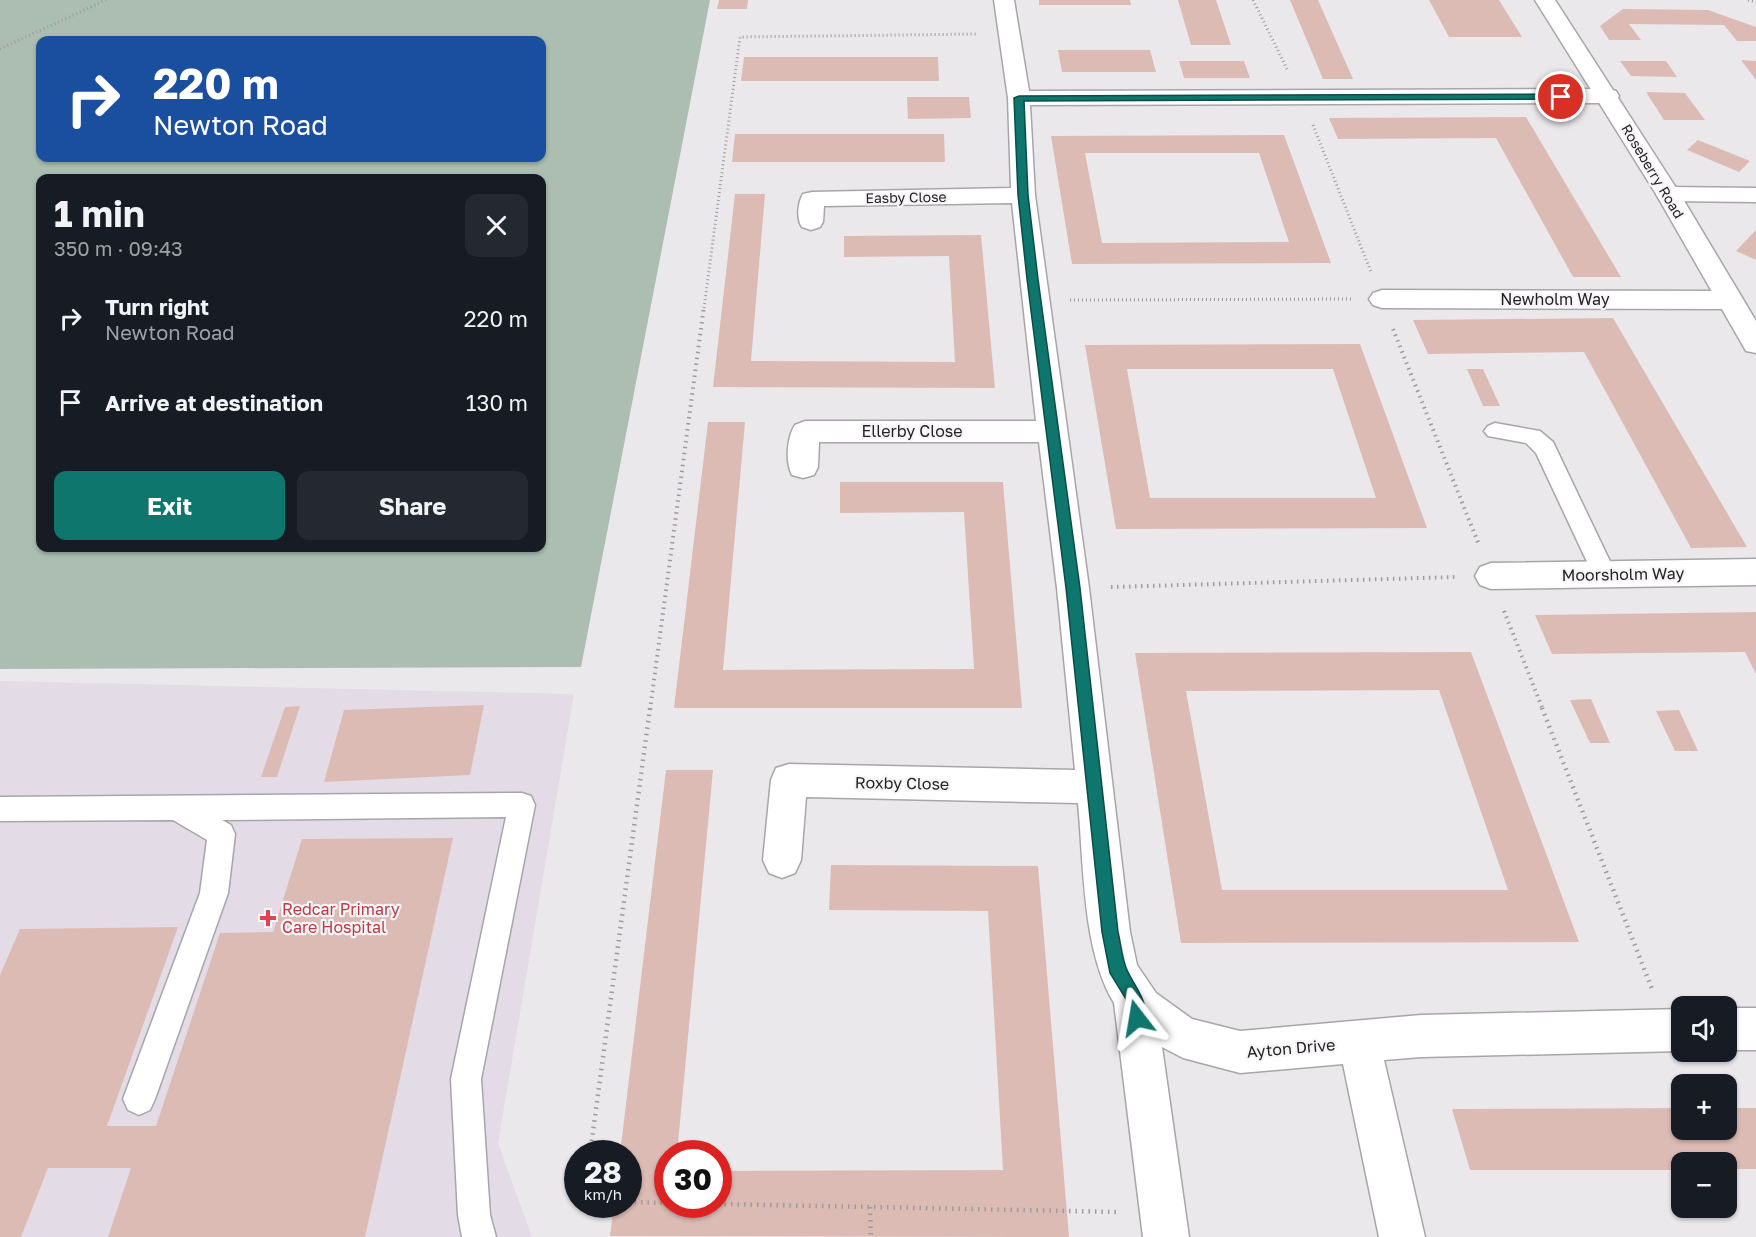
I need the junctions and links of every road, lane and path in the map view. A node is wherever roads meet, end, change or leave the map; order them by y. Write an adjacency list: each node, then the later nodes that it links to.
1 (106, 0): 8 (path)
2 (1004, 0): 7 (street, Ayton Drive)
3 (1253, 0): 11 (path)
4 (1545, 0): 9 (street, Roseberry Road)
5 (1748, 0): 6 (path)
6 (1756, 2)
7 (1008, 33): 10 (street, Ayton Drive); 37 (path)
8 (0, 49)
9 (1608, 96): 11 (street); 12 (street, Roseberry Road)
10 (1019, 98): 11 (street); 13 (street, Ayton Drive)
11 (1302, 98)
12 (1668, 194): 14 (street); 18 (street, Roseberry Road)
13 (1023, 195): 15 (street, Easby Close); 17 (street, Ayton Drive)
14 (1756, 195)
15 (811, 222)
16 (1382, 299): 17 (path); 18 (street, Newholm Way)
17 (1035, 300): 20 (street, Ayton Drive)
18 (1730, 300): 19 (street, Roseberry Road)
19 (1756, 344)
20 (1053, 431): 22 (street, Ellerby Close); 26 (street, Ayton Drive)
21 (1495, 431): 24 (lane)
22 (803, 467)
23 (1756, 572): 24 (street, Moorsholm Way)
24 (1604, 574): 25 (street, Moorsholm Way)
25 (1491, 576): 26 (path)
26 (1073, 588): 27 (street, Ayton Drive)
27 (1094, 788): 30 (street, Roxby Close); 31 (street, Ayton Drive)
28 (176, 808): 29 (lane); 36 (lane); 41 (lane)
29 (0, 809)
30 (782, 860)
31 (1134, 996): 35 (street, Ayton Drive); 40 (street)
32 (1671, 1029): 35 (street, Ayton Drive)
33 (1737, 1029): 34 (street)
34 (1756, 1029)
35 (1359, 1042): 43 (street)
36 (139, 1099)
37 (592, 1140)
38 (732, 1204): 39 (path)
39 (870, 1207): 40 (path); 42 (path)
40 (1149, 1225)
41 (479, 1237)
42 (871, 1237)
43 (1402, 1237)

